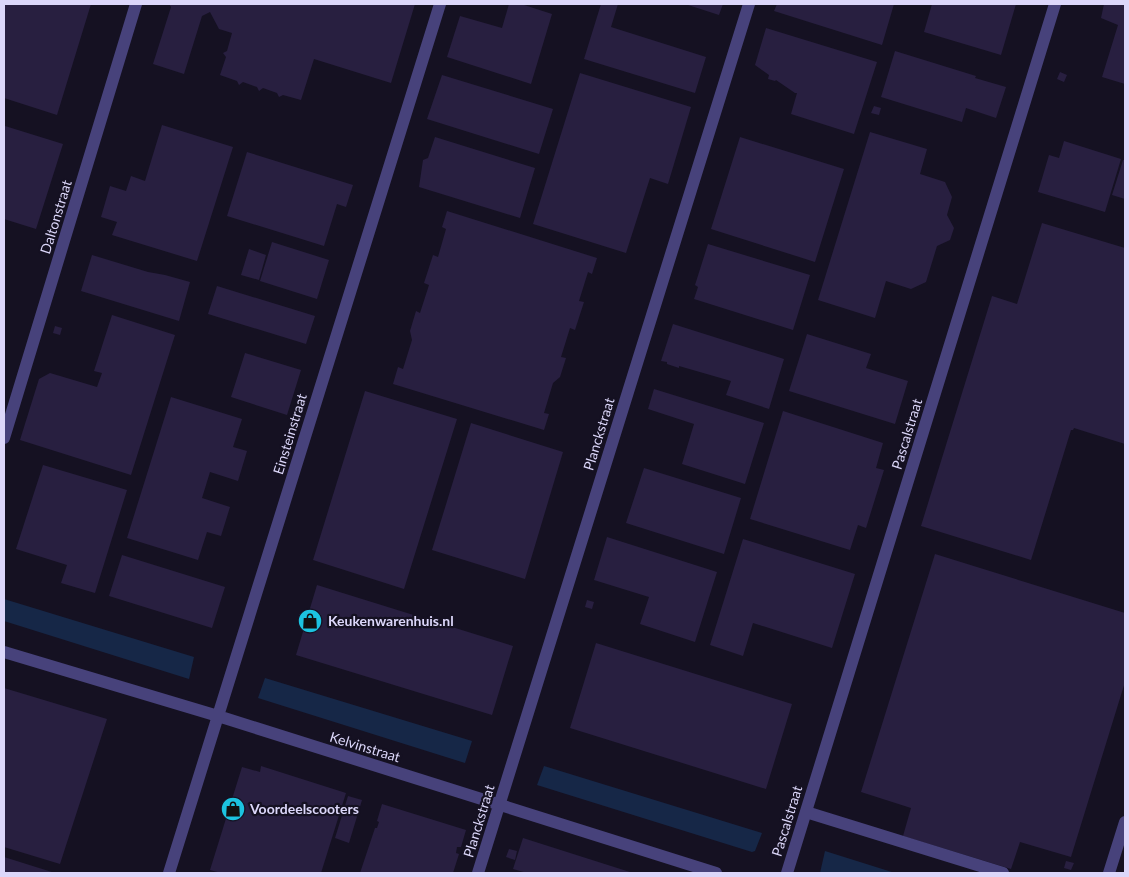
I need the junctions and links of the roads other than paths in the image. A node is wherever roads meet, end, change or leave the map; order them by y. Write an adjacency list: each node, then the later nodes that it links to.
1 (136, 4): 5 (street, Daltonstraat)
2 (440, 4): 7 (street, Einsteinstraat)
3 (749, 4): 8 (street, Planckstraat)
4 (1056, 4): 9 (street, Pascalstraat)
5 (4, 438)
6 (4, 652): 7 (street, Kelvinstraat)
7 (218, 716): 8 (street, Kelvinstraat); 12 (street, Einsteinstraat)
8 (500, 805): 13 (street, Planckstraat); 14 (street, Kelvinstraat)
9 (806, 812): 15 (street, Pascalstraat); 16 (street)
10 (1125, 822): 11 (street)
11 (1113, 872)
12 (169, 873)
13 (478, 873)
14 (716, 873)
15 (787, 873)
16 (1003, 873)

